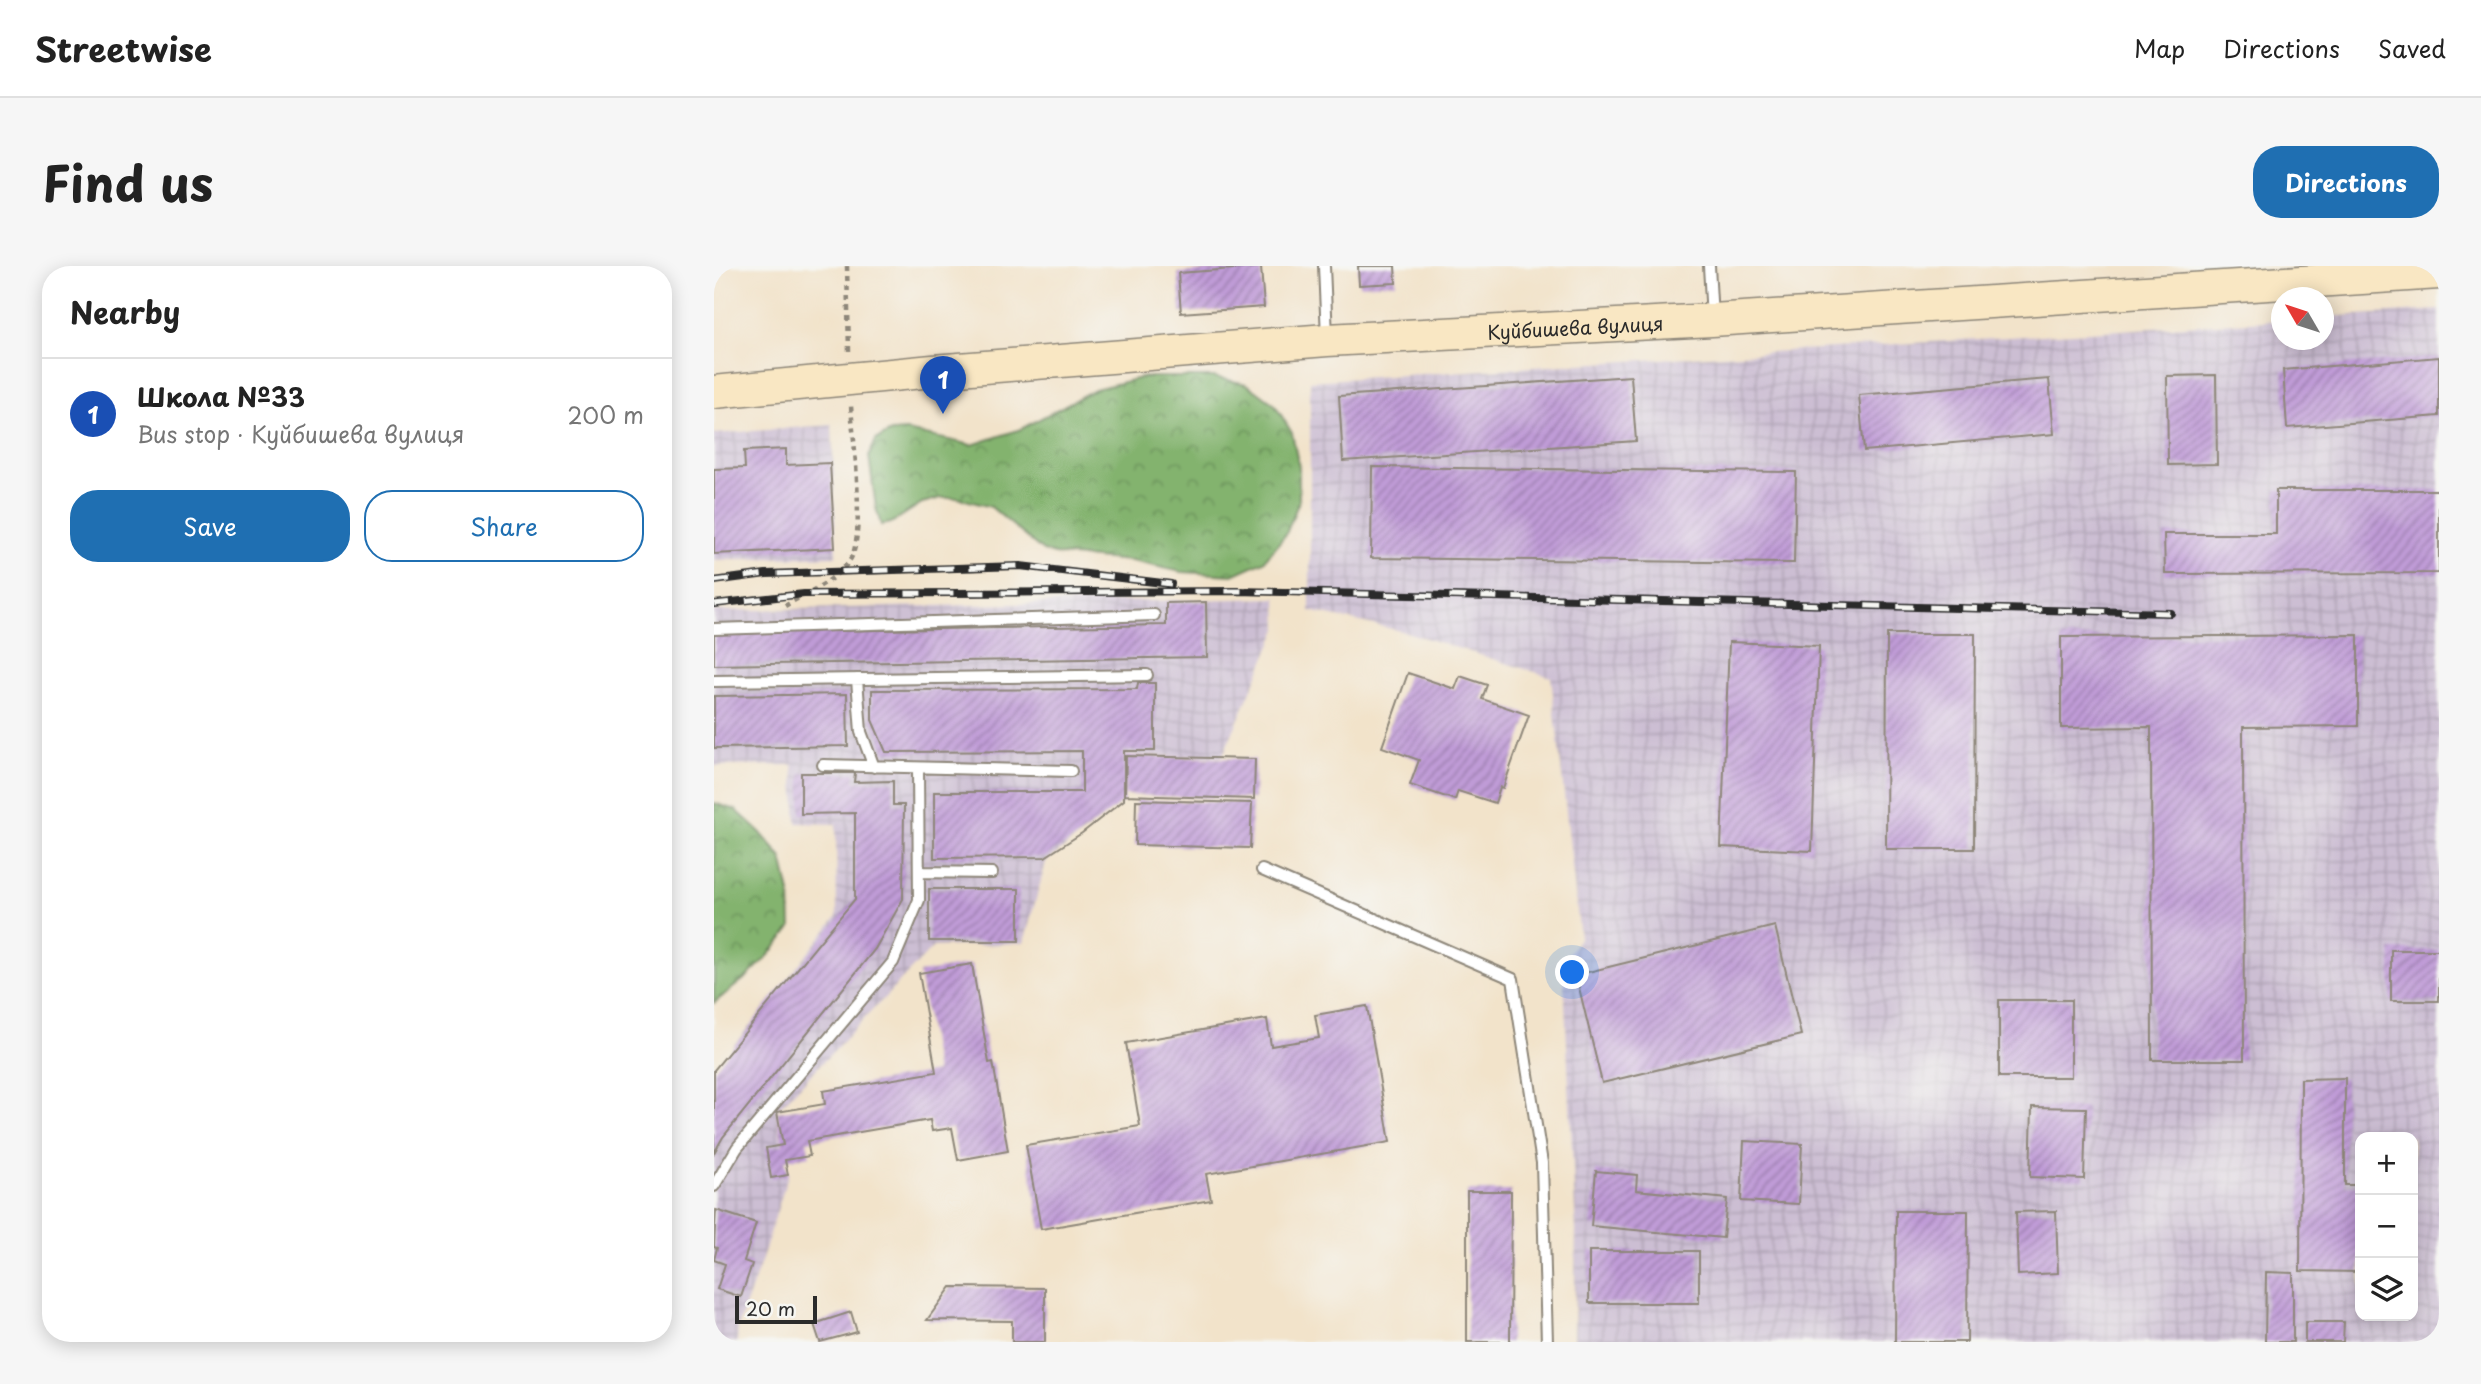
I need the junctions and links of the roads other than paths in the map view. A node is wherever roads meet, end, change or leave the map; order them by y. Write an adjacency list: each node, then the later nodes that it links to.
1 (1324, 266): 5 (lane)
2 (1709, 266): 4 (lane)
3 (2439, 273): 4 (main road, Куйбишева вулиця)
4 (1712, 320): 5 (main road, Куйбишева вулиця)
5 (1327, 340): 6 (main road, Куйбишева вулиця)
6 (714, 392)
7 (1154, 615): 8 (lane)
8 (714, 629)
9 (1147, 675): 10 (lane)
10 (857, 679): 11 (lane); 13 (lane)
11 (714, 681)
12 (823, 765): 13 (lane)
13 (874, 766): 14 (lane)
14 (918, 768): 15 (lane); 17 (lane)
15 (1071, 771)
16 (1262, 870): 20 (lane)
17 (919, 872): 18 (lane); 19 (lane)
18 (992, 873)
19 (714, 1186)
20 (1547, 1342)

